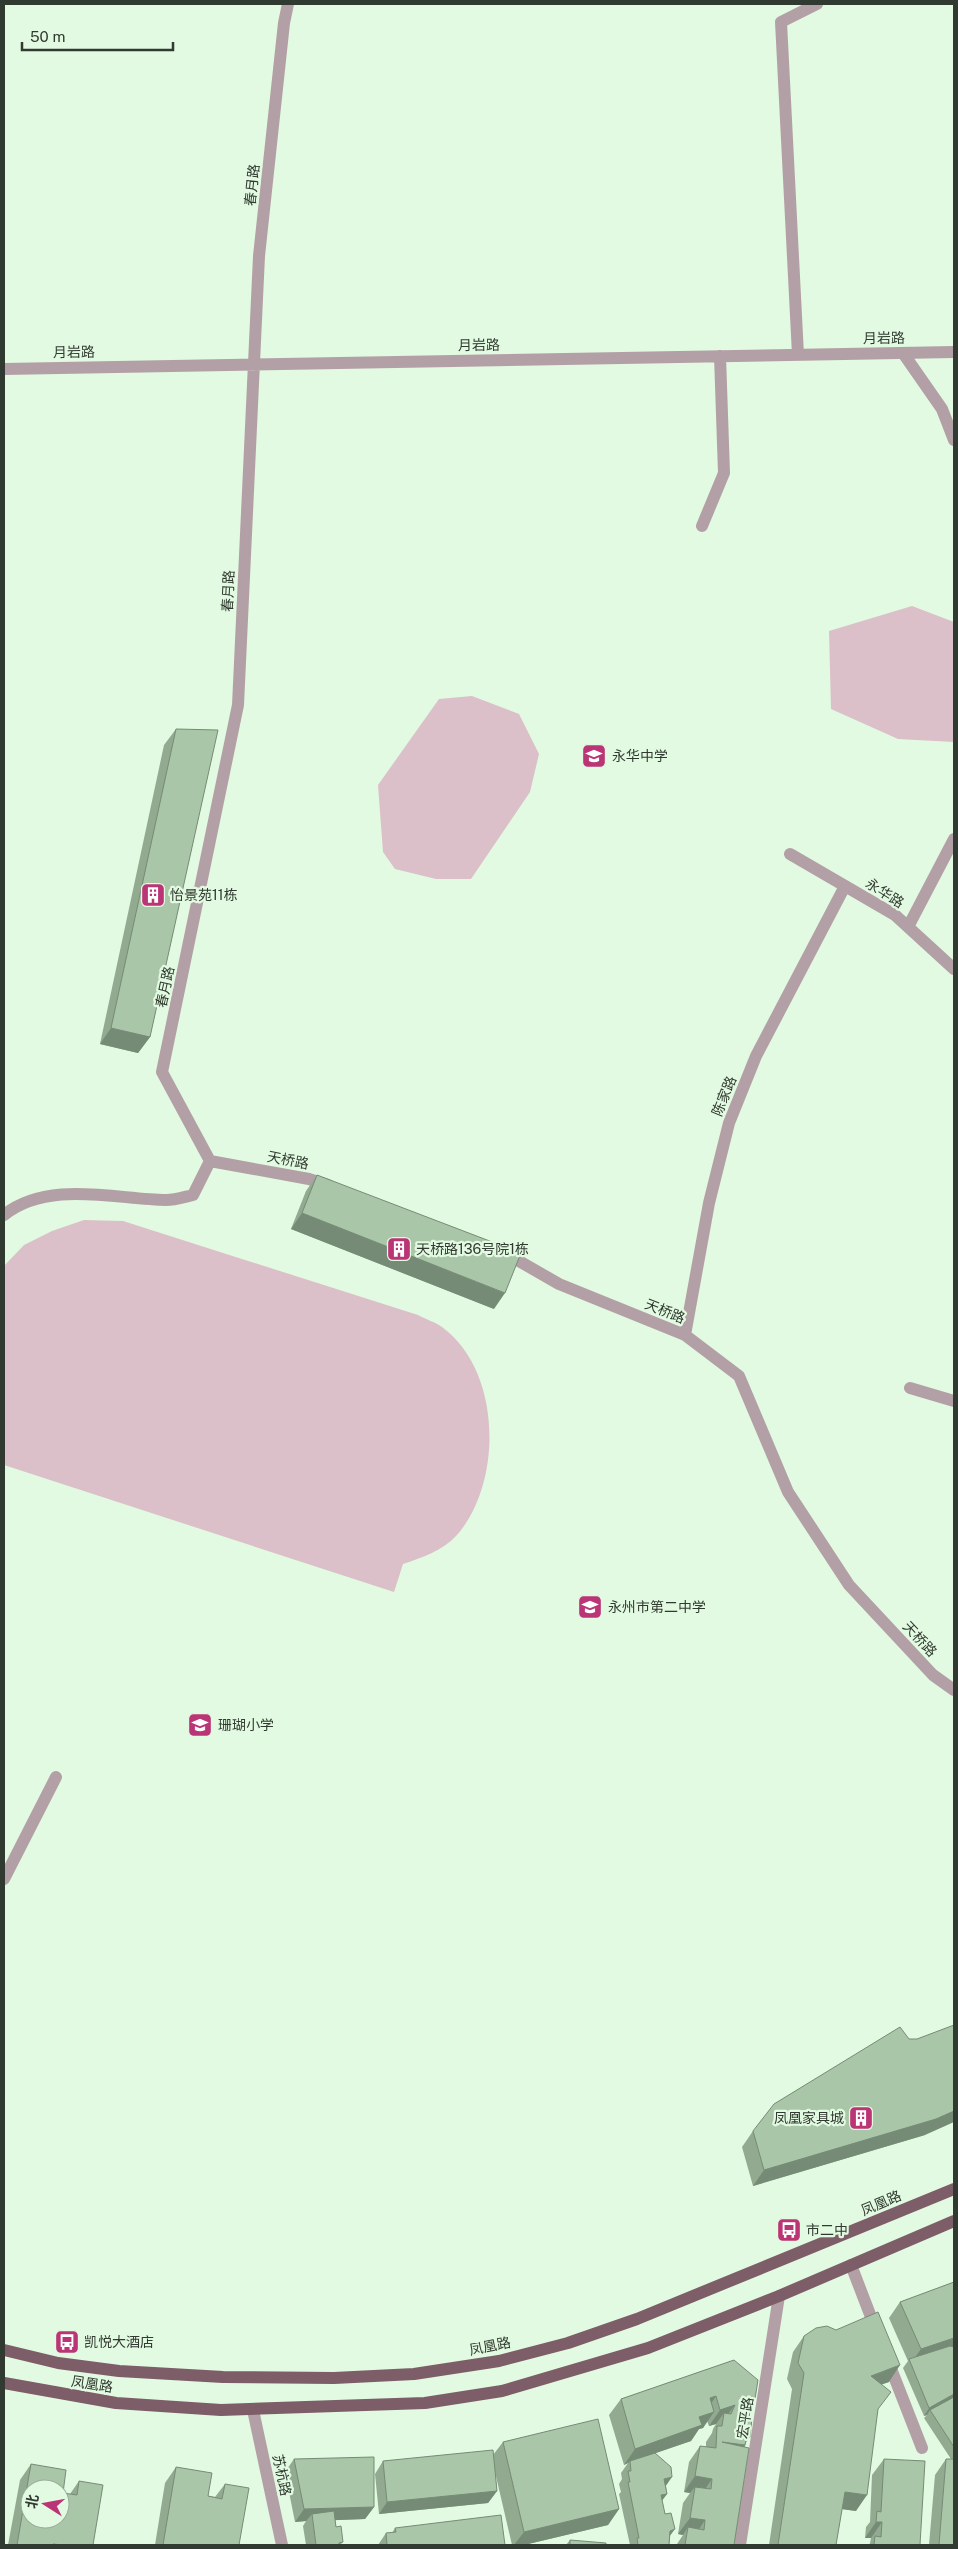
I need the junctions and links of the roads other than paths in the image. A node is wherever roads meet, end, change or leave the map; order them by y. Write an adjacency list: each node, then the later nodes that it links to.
1 (288, 4): 7 (street, 春月路)
2 (817, 4): 5 (street)
3 (954, 352): 4 (street, 月岩路)
4 (902, 353): 5 (street, 月岩路); 9 (street)
5 (798, 354): 6 (street, 月岩路)
6 (720, 356): 7 (street, 月岩路); 10 (street)
7 (254, 364): 8 (street, 月岩路); 16 (street, 春月路)
8 (4, 369)
9 (954, 440)
10 (702, 526)
11 (954, 839): 14 (street)
12 (790, 854): 13 (street, 永华路)
13 (845, 886): 14 (street, 永华路); 20 (street, 陈家路)
14 (908, 927): 15 (street, 永华路)
15 (954, 969)
16 (210, 1161): 17 (street, 天桥路); 18 (street)
17 (337, 1188)
18 (4, 1215)
19 (493, 1247): 20 (street, 天桥路)
20 (685, 1336): 23 (street, 天桥路)
21 (910, 1388): 22 (street)
22 (954, 1401)
23 (954, 1690)
24 (56, 1777): 25 (street)
25 (4, 1879)
26 (954, 2189): 32 (main road, 凤凰路)
27 (954, 2221): 28 (main road, 凤凰路)
28 (938, 2228): 29 (main road); 30 (main road, 凤凰路)
29 (954, 2232)
30 (850, 2265): 31 (main road, 凤凰路); 35 (street)
31 (779, 2296): 34 (main road, 凤凰路); 37 (street, 宏平路)
32 (4, 2350)
33 (4, 2383): 34 (main road, 凤凰路)
34 (253, 2410): 36 (street, 苏杭路)
35 (922, 2448)
36 (282, 2545)
37 (740, 2545)

